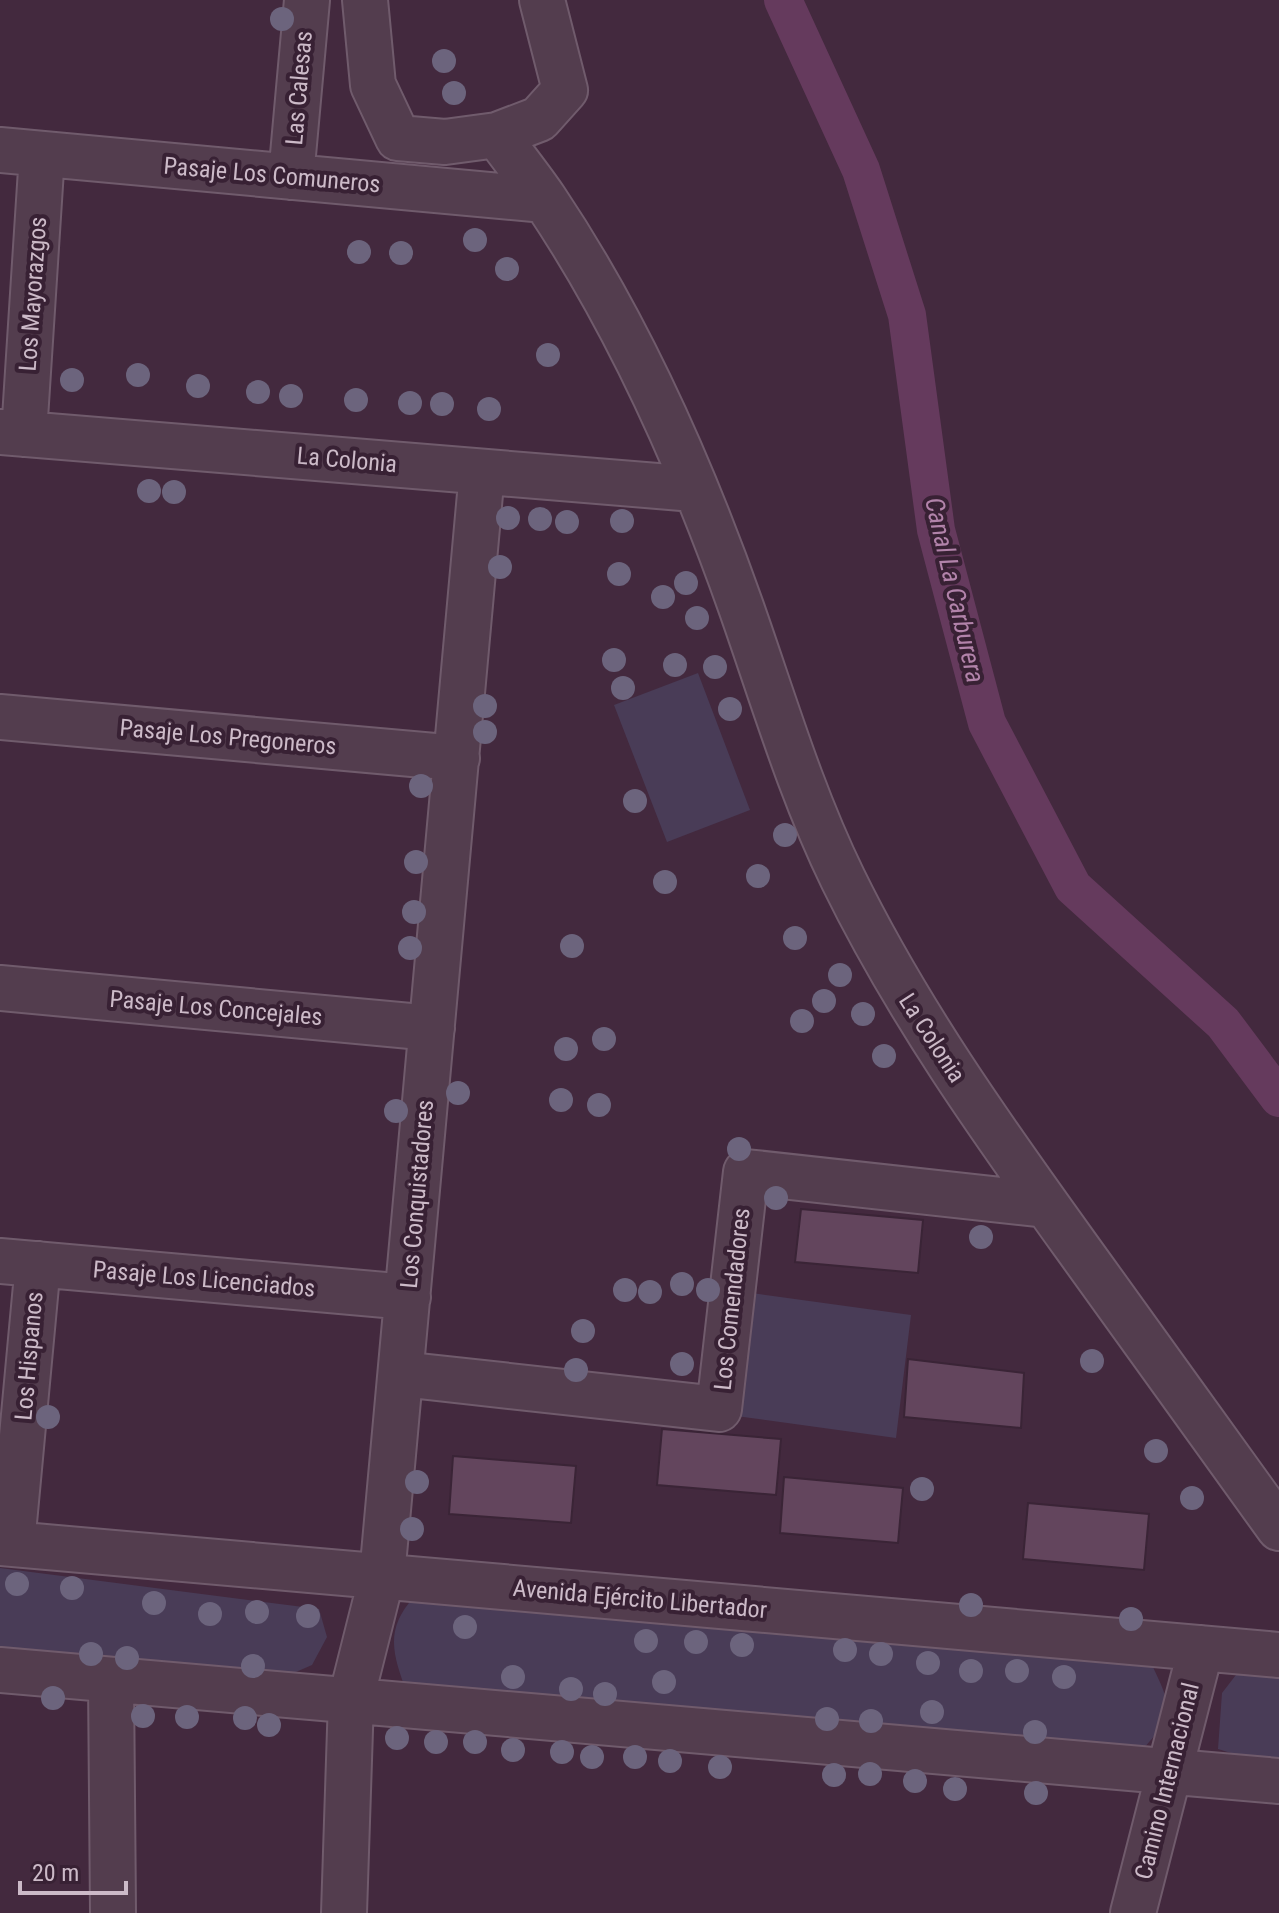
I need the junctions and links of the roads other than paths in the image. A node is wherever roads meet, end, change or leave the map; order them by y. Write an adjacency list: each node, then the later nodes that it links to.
1 (307, 0): 6 (street, Las Calesas)
2 (365, 0): 4 (street)
3 (542, 0): 4 (street)
4 (497, 135): 7 (street, La Colonia)
5 (21, 152): 6 (street, Pasaje Los Comuneros); 8 (street, Los Mayorazgos)
6 (291, 177): 7 (street, Pasaje Los Comuneros)
7 (545, 200): 10 (street, La Colonia)
8 (12, 433): 9 (street, La Colonia)
9 (482, 472): 10 (street, La Colonia); 12 (street, Los Conquistadores)
10 (694, 489): 15 (street, La Colonia)
11 (0, 717): 12 (street, Pasaje Los Pregoneros)
12 (457, 758): 14 (street, Los Conquistadores)
13 (0, 988): 14 (street, Pasaje Los Concejales)
14 (432, 1028): 17 (street, Los Conquistadores)
15 (1046, 1205): 18 (street, Los Comendadores); 19 (street, La Colonia)
16 (19, 1262): 17 (street, Pasaje Los Licenciados); 20 (street, Los Hispanos)
17 (408, 1297): 18 (street, Los Conquistadores)
18 (401, 1374): 21 (street, Los Conquistadores)
19 (1279, 1528)
20 (6, 1544): 21 (street, Avenida Ejército Libertador)
21 (382, 1576): 22 (street, Avenida Ejército Libertador); 26 (street, Los Conquistadores)
22 (1201, 1648): 23 (street, Avenida Ejército Libertador); 27 (street, Camino Internacional)
23 (1279, 1655)
24 (0, 1670): 25 (street)
25 (111, 1680): 26 (street); 29 (street)
26 (351, 1699): 27 (street); 30 (street, Los Conquistadores)
27 (1169, 1771): 28 (street); 31 (street, Camino Internacional)
28 (1279, 1781)
29 (113, 1913)
30 (344, 1913)
31 (1133, 1913)

